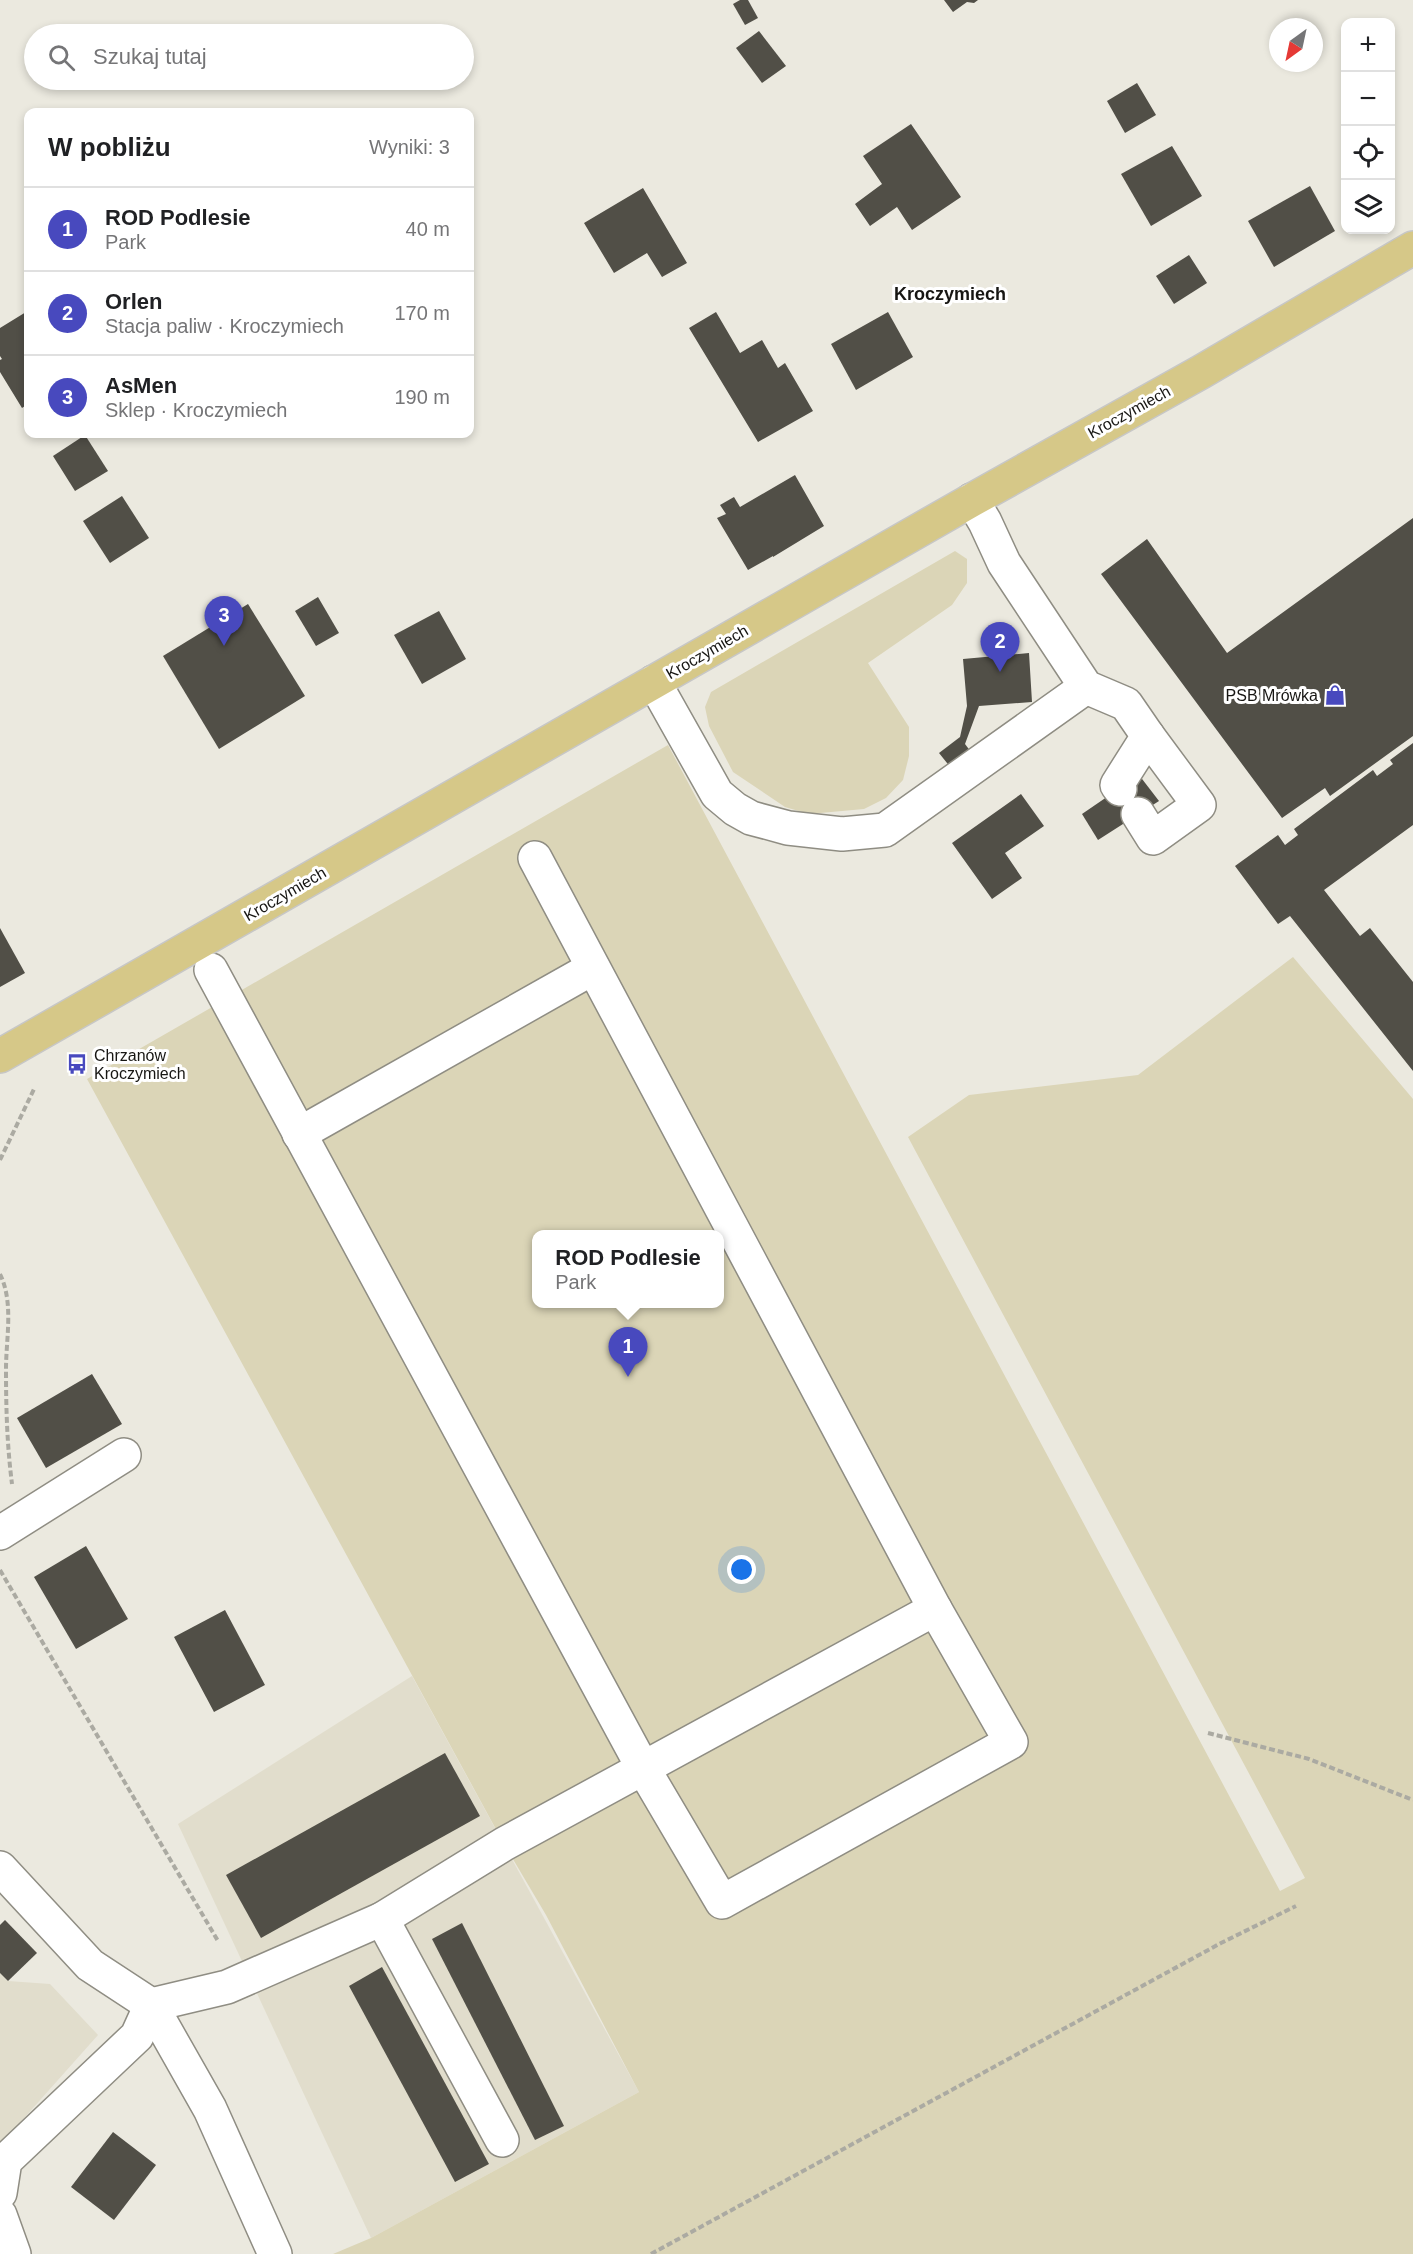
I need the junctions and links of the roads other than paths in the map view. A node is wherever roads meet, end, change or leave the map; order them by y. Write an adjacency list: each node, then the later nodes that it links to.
1 (1413, 248): 2 (main road, Kroczymiech)
2 (972, 500): 3 (main road, Kroczymiech); 4 (street)
3 (654, 682): 4 (street); 9 (main road, Kroczymiech)
4 (1086, 687): 5 (street)
5 (1148, 736): 5 (street)
6 (535, 858): 7 (street)
7 (593, 968): 10 (street); 13 (street)
8 (211, 970): 10 (street)
9 (0, 1056)
10 (299, 1134): 14 (street)
11 (124, 1455): 12 (street)
12 (8, 1528)
13 (935, 1609): 14 (street); 14 (street)
14 (643, 1768): 16 (street)
15 (0, 1868): 17 (street)
16 (382, 1919): 17 (street); 18 (street)
17 (151, 2005): 19 (street); 22 (street)
18 (502, 2140)
19 (0, 2193)
20 (0, 2215): 21 (street)
21 (14, 2254)
22 (275, 2254)

